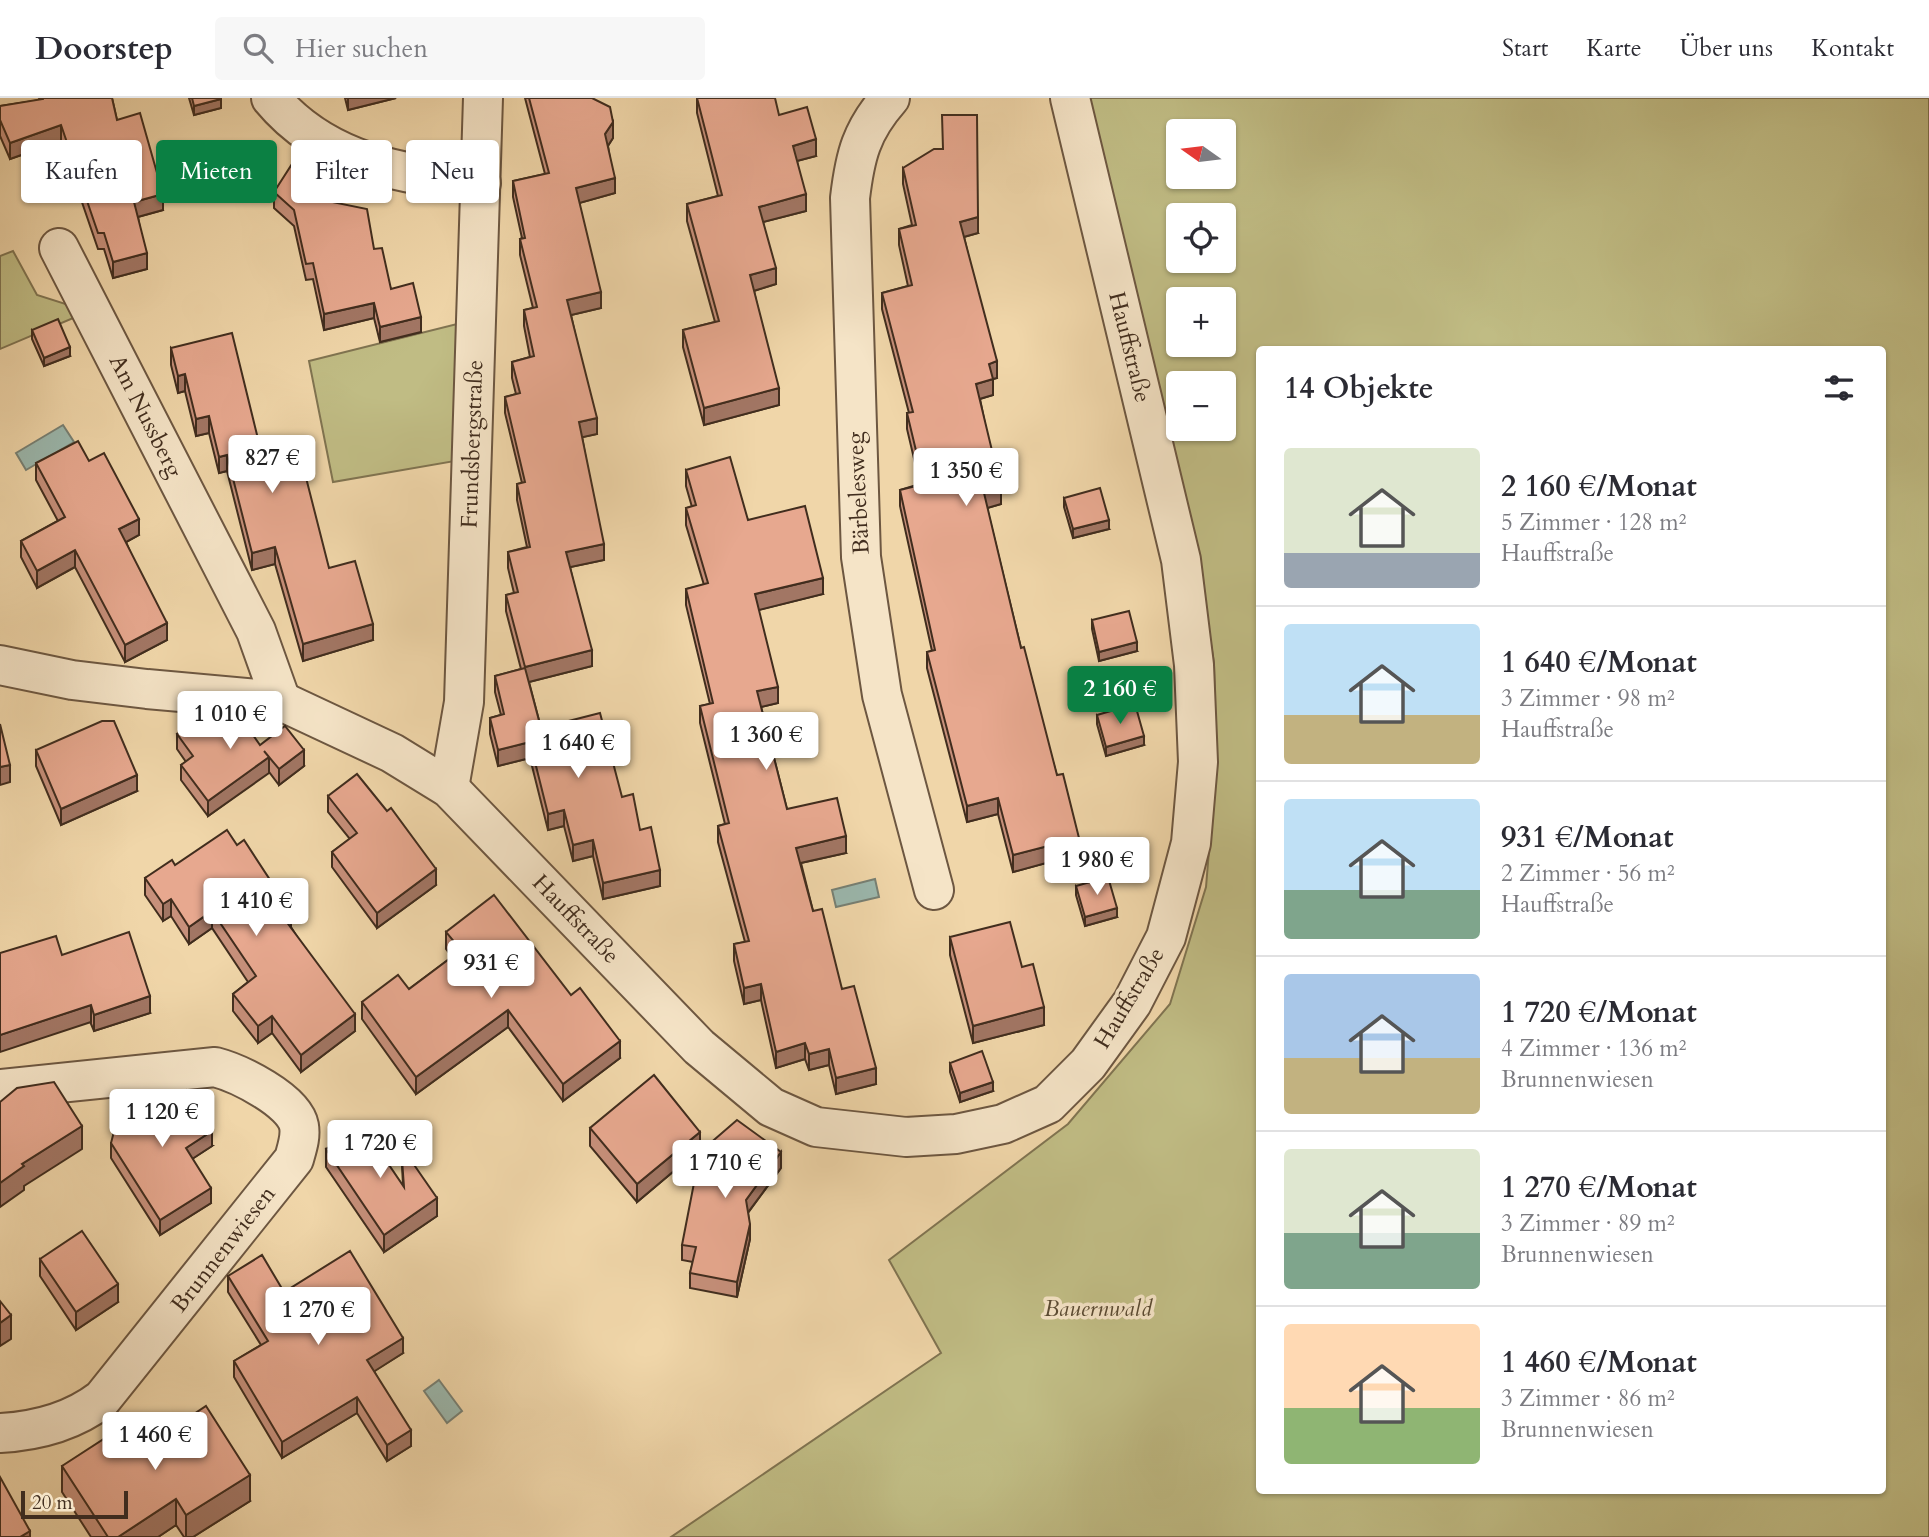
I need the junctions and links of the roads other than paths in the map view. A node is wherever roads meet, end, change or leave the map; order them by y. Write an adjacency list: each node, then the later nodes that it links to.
1 (271, 98): 6 (street)
2 (483, 98): 5 (street, Frundsbergstraße)
3 (890, 98): 12 (street, Bärbelesweg)
4 (1070, 98): 11 (street, Hauffstraße)
5 (482, 140)
6 (406, 173)
7 (480, 203): 11 (street, Frundsbergstraße)
8 (59, 248): 10 (street, Am Nussberg)
9 (0, 665): 10 (street, Hauffstraße)
10 (281, 701): 11 (street, Hauffstraße)
11 (449, 788)
12 (934, 890)
13 (0, 1089): 14 (street, Brunnenwiesen)
14 (0, 1433)

